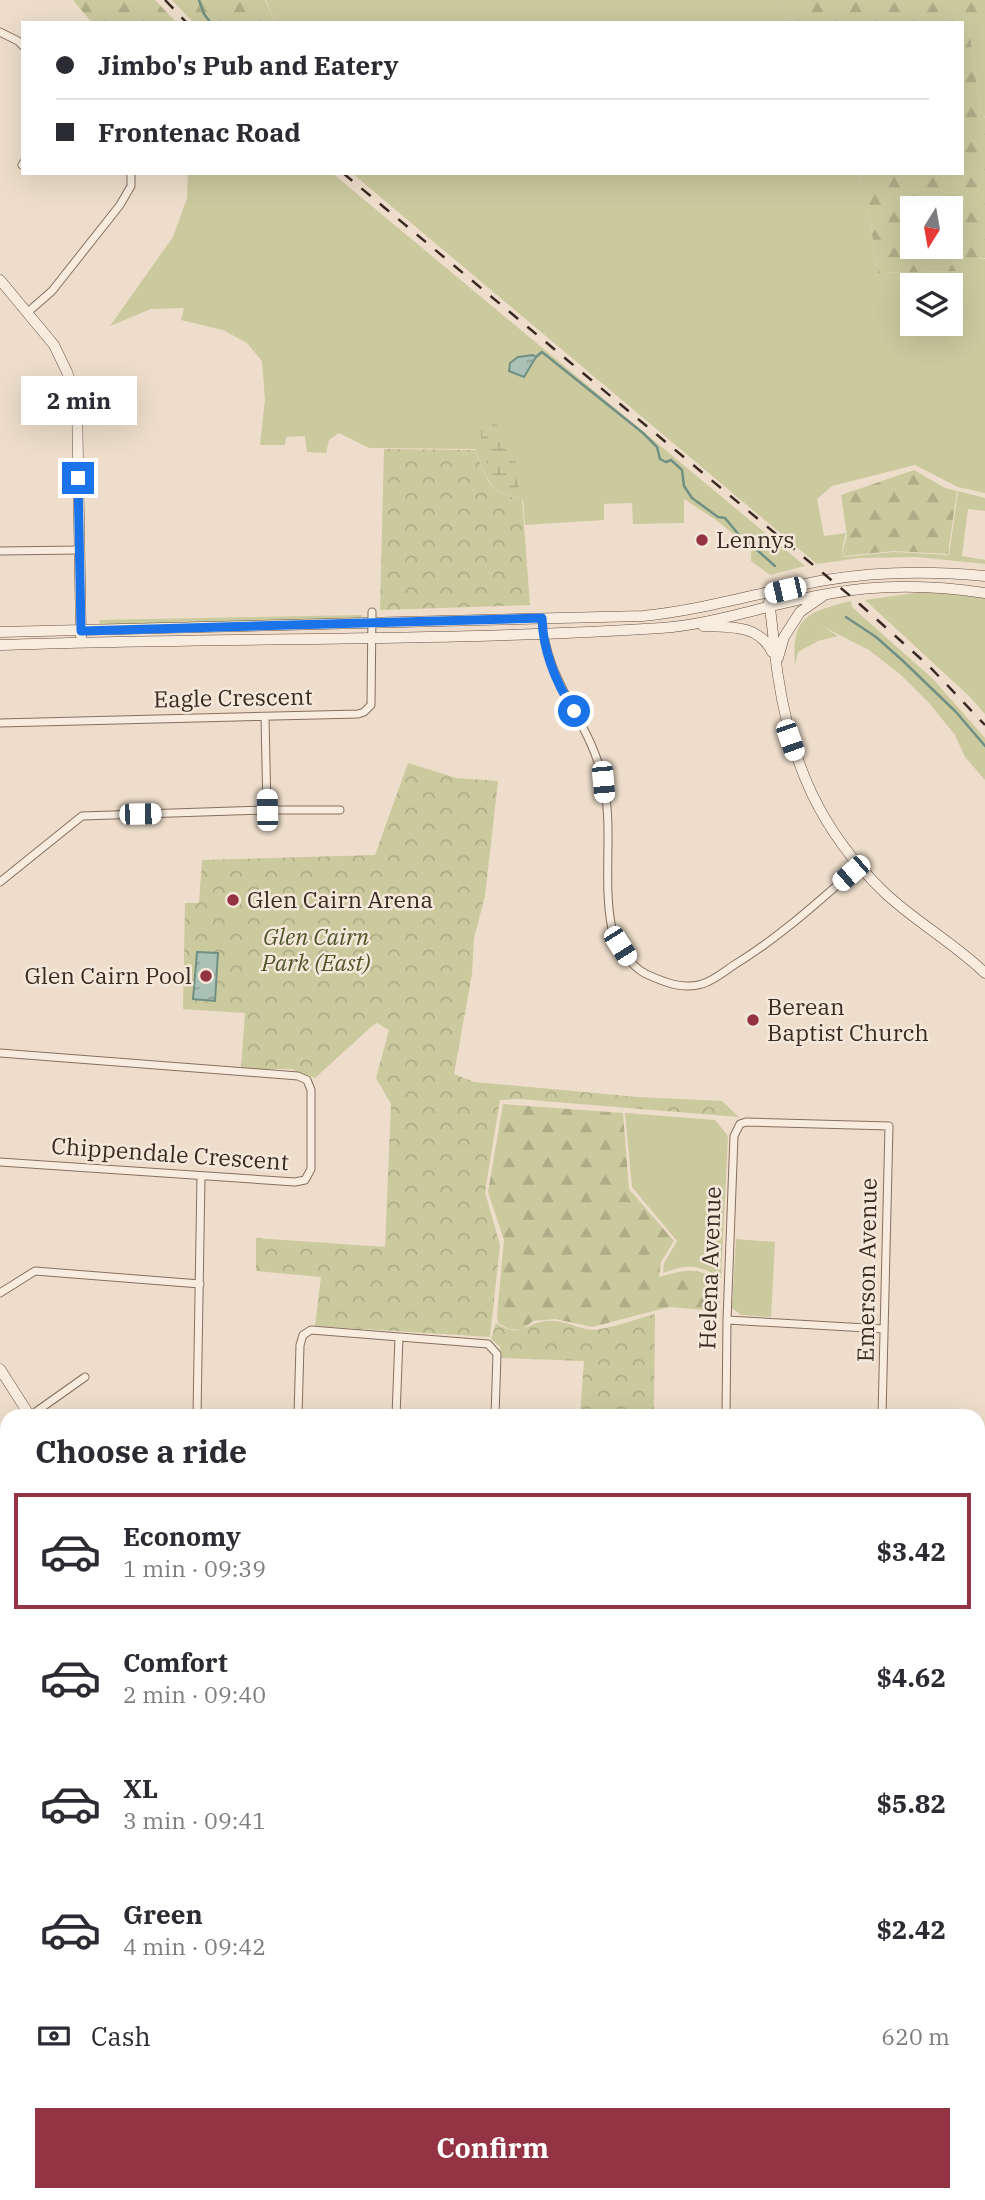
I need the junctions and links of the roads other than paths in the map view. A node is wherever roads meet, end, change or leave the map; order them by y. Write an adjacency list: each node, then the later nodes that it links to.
1 (0, 32): 2 (street)
2 (21, 44)
3 (131, 175): 5 (street)
4 (0, 280): 5 (main road)
5 (28, 312): 6 (main road)
6 (79, 550): 7 (street); 17 (main road)
7 (0, 551)
8 (985, 576): 11 (main road)
9 (827, 593): 10 (main road); 12 (main road); 23 (main road)
10 (985, 593)
11 (767, 594): 12 (main road); 14 (main road)
12 (769, 606): 16 (main road); 23 (main road)
13 (372, 612): 15 (street, Eagle Crescent)
14 (542, 618): 15 (main road); 19 (street)
15 (372, 624): 17 (main road); 20 (street, Eagle Crescent)
16 (683, 626): 19 (main road); 23 (main road)
17 (81, 631): 18 (main road); 21 (main road)
18 (0, 632)
19 (542, 632): 20 (main road); 28 (street)
20 (372, 637): 21 (main road); 24 (street, Eagle Crescent)
21 (81, 643): 22 (main road)
22 (0, 645)
23 (777, 662): 28 (main road)
24 (265, 717): 25 (street, Eagle Crescent); 26 (street)
25 (0, 723)
26 (267, 810): 27 (street); 29 (street)
27 (340, 810)
28 (859, 866): 30 (main road)
29 (1, 880)
30 (985, 973)
31 (0, 1053): 34 (street, Chippendale Crescent)
32 (740, 1124): 37 (street, Helena Avenue); 38 (street, Emerson Avenue)
33 (0, 1162): 34 (street, Chippendale Crescent)
34 (201, 1176): 35 (street)
35 (200, 1284): 36 (street); 44 (street)
36 (0, 1293)
37 (727, 1320): 38 (street); 48 (street, Helena Avenue)
38 (884, 1329): 49 (street, Emerson Avenue)
39 (398, 1337): 45 (street); 46 (street); 47 (street)
40 (0, 1369): 42 (main road)
41 (85, 1377): 43 (street)
42 (26, 1409)
43 (40, 1409)
44 (197, 1409)
45 (299, 1409)
46 (396, 1409)
47 (495, 1409)
48 (726, 1409)
49 (883, 1409)

